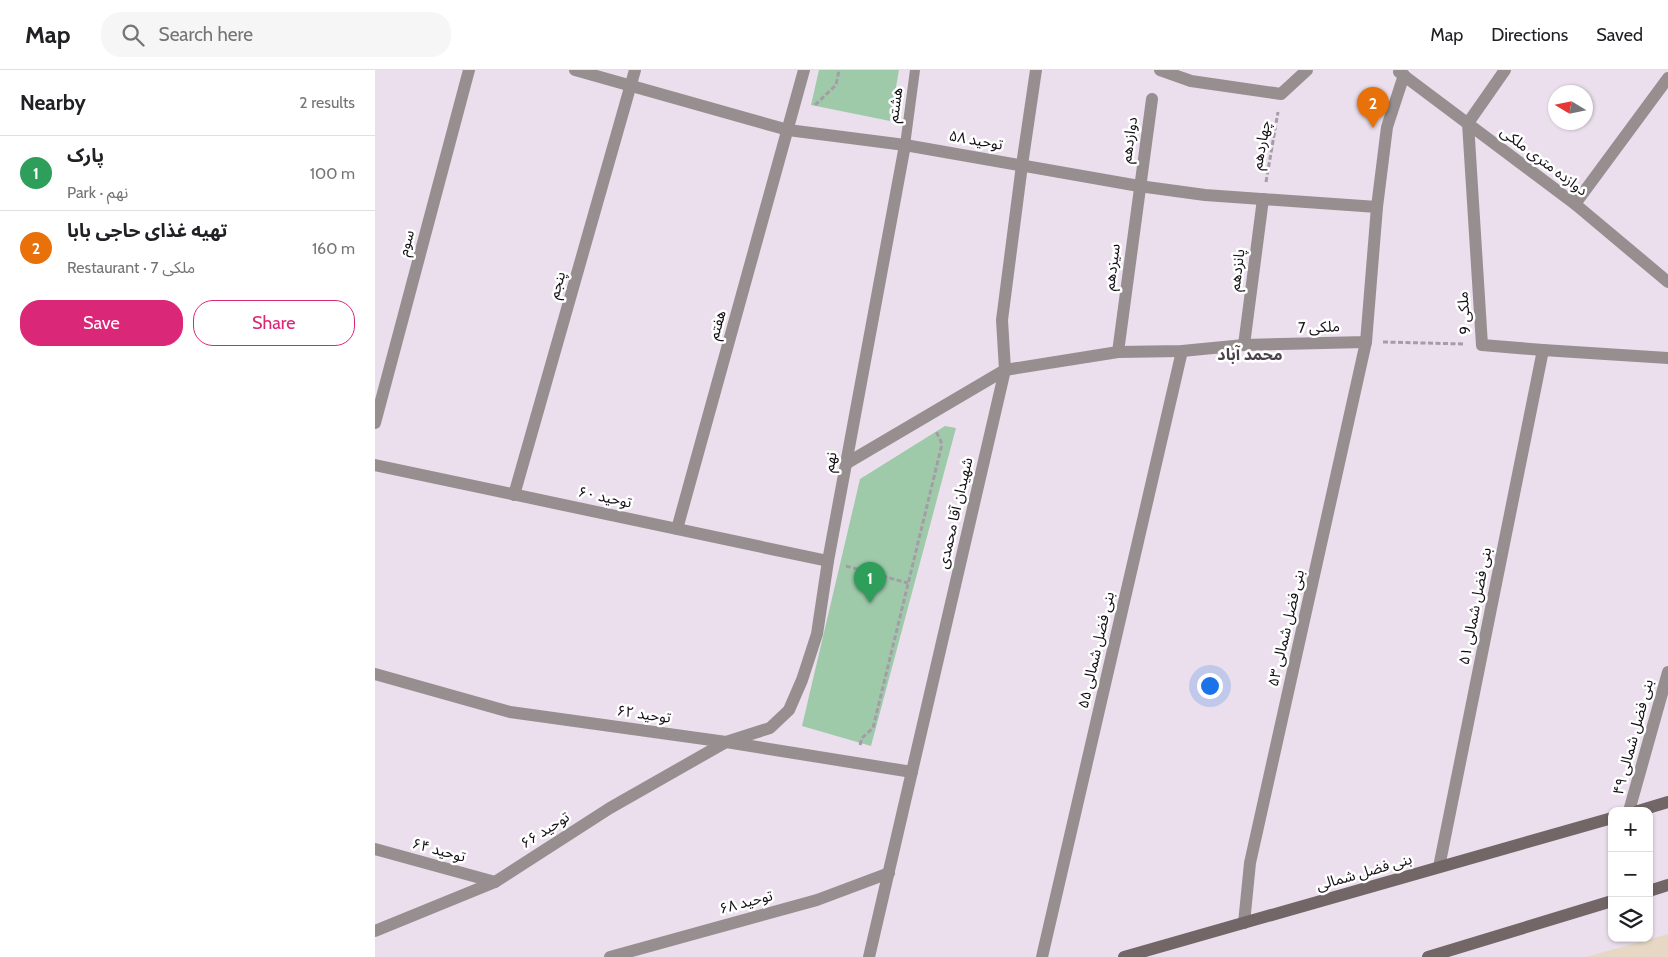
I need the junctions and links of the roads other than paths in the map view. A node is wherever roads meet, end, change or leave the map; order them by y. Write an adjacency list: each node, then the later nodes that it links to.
1 (469, 70): 30 (street, سوم)
2 (575, 70): 12 (street, توحید ۵۸)
3 (635, 70): 12 (street, پنجم)
4 (804, 70): 15 (street, هفتم)
5 (915, 70): 16 (lane, هشتم)
6 (1036, 70): 17 (street, شهیدان آقا محمدی)
7 (1160, 70): 8 (street)
8 (1307, 70)
9 (1505, 70): 14 (street)
10 (1401, 73): 14 (street, دوازده متری ملکی); 21 (street)
11 (1668, 78): 20 (street)
12 (631, 84): 15 (street, توحید ۵۸); 33 (street, پنجم)
13 (1151, 99): 18 (street, دوازدهم)
14 (1468, 123): 20 (street, دوازده متری ملکی); 25 (street, ملکی 9)
15 (788, 130): 16 (street, توحید ۵۸); 34 (street, هفتم)
16 (905, 145): 17 (street, توحید ۵۸); 31 (street, نهم)
17 (1021, 165): 18 (street, توحید ۵۸); 29 (street, شهیدان آقا محمدی)
18 (1139, 186): 19 (street, توحید ۵۸); 27 (street, سیزدهم)
19 (1263, 200): 21 (street, توحید ۵۸); 24 (street, پانزدهم)
20 (1575, 204): 22 (street, دوازده متری ملکی)
21 (1377, 207): 23 (street)
22 (1668, 282)
23 (1366, 342): 24 (street, ملکی 7); 51 (street, بنی فضل شمالی ۵۳)
24 (1243, 345): 26 (street, ملکی 7)
25 (1543, 350): 28 (street, ملکی 9); 45 (street, بنی فضل شمالی ۵۱)
26 (1182, 351): 27 (street, ملکی 7); 55 (street, بنی فضل شمالی ۵۵)
27 (1117, 352): 29 (street, ملکی 7)
28 (1668, 358)
29 (1005, 370): 31 (street); 39 (street, شهیدان آقا محمدی)
30 (375, 424)
31 (847, 463): 35 (street, نهم)
32 (375, 465): 33 (street, توحید ۶۰)
33 (514, 494): 34 (street, توحید ۶۰)
34 (677, 529): 35 (street, توحید ۶۰)
35 (828, 561): 38 (street, نهم)
36 (1668, 672): 41 (street, بنی فضل شمالی ۴۹)
37 (375, 674): 38 (street, توحید ۶۲)
38 (725, 742): 39 (street, توحید ۶۲); 47 (street, توحید ۶۶)
39 (912, 772): 46 (street, شهیدان آقا محمدی)
40 (1668, 802): 42 (main road)
41 (1630, 807)
42 (1651, 807)
43 (1608, 819): 45 (main road, بنی فضل شمالی)
44 (375, 849): 47 (street, توحید ۶۴)
45 (1439, 867): 51 (main road, بنی فضل شمالی)
46 (889, 873): 53 (street, توحید ۶۸); 54 (street, شهیدان آقا محمدی)
47 (495, 882): 52 (street, توحید ۶۶)
48 (1668, 886): 49 (main road)
49 (1653, 890)
50 (1608, 903): 57 (main road)
51 (1244, 923): 56 (main road, بنی فضل شمالی)
52 (375, 931)
53 (610, 957)
54 (869, 957)
55 (1042, 957)
56 (1124, 957)
57 (1428, 957)

